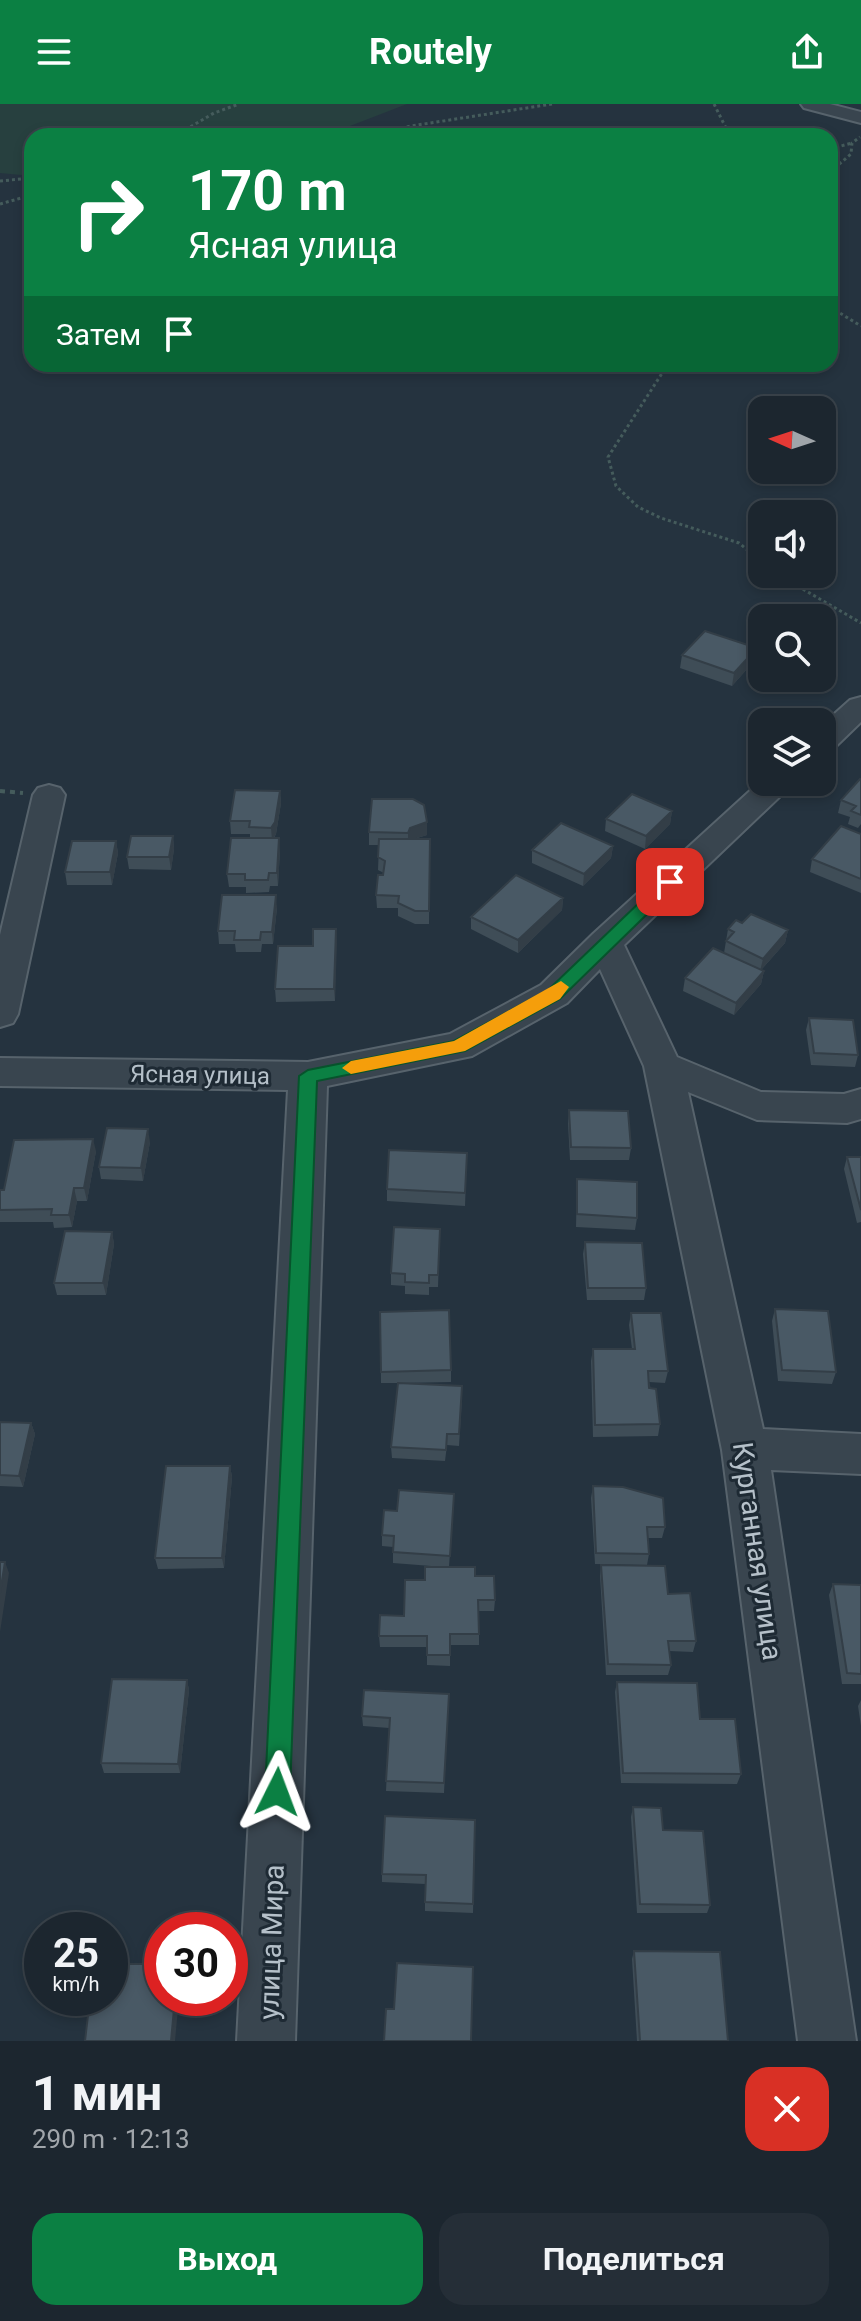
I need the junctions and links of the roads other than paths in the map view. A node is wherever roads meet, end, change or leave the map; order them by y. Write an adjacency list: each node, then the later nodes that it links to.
1 (810, 104): 2 (street)
2 (861, 118)
3 (861, 706): 4 (street)
4 (836, 729)
5 (49, 795): 8 (street)
6 (764, 796): 7 (street, Ясная улица)
7 (605, 942): 9 (street, Курганная улица); 11 (street, Ясная улица)
8 (0, 1014)
9 (663, 1066): 12 (street); 13 (street, Курганная улица)
10 (0, 1072): 11 (street, Ясная улица)
11 (308, 1076): 15 (street, улица Мира)
12 (861, 1103)
13 (745, 1450): 14 (street); 16 (street, Курганная улица)
14 (861, 1454)
15 (266, 2041)
16 (827, 2041)

